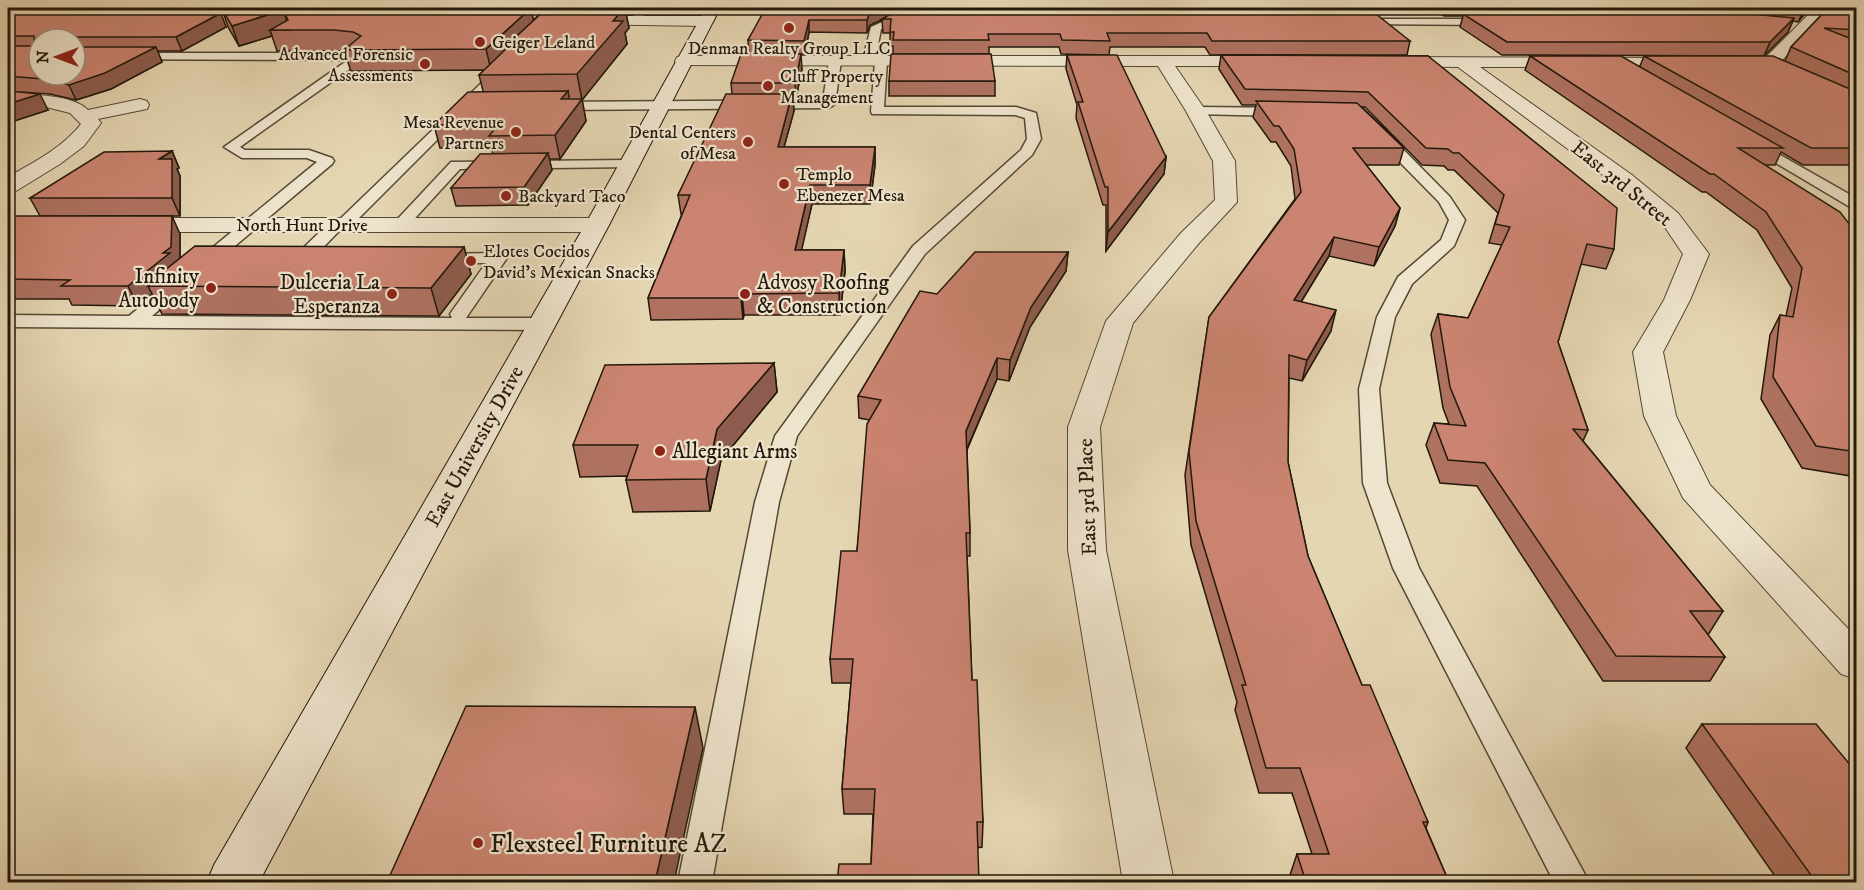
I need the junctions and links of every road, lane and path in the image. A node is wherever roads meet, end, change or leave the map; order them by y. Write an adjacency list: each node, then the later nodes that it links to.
1 (645, 8): 9 (lane)
2 (1800, 9): 3 (street)
3 (1818, 13): 6 (street); 14 (street)
4 (127, 14): 7 (street)
5 (710, 14): 9 (street); 17 (street, East University Drive)
6 (1837, 16)
7 (90, 20)
8 (563, 21): 9 (street)
9 (634, 21)
10 (935, 21): 19 (lane)
11 (1341, 22): 12 (lane)
12 (1508, 22)
13 (1782, 25): 14 (lane)
14 (1805, 28): 25 (street)
15 (87, 56): 43 (lane)
16 (512, 60): 32 (lane)
17 (683, 61): 18 (street); 29 (street, East University Drive)
18 (835, 61): 19 (street); 29 (lane)
19 (881, 61): 20 (street); 57 (lane)
20 (1163, 61): 21 (street); 34 (street, East 3rd Place)
21 (1283, 61)
22 (1378, 62): 23 (street)
23 (1462, 62): 24 (street); 55 (street, East 3rd Street)
24 (1614, 62): 25 (street); 27 (lane)
25 (1770, 63): 26 (street)
26 (1792, 73)
27 (1634, 74)
28 (8, 99): 36 (street)
29 (661, 104): 31 (lane); 39 (street, East University Drive)
30 (140, 105): 36 (street)
31 (545, 106)
32 (464, 107): 33 (lane); 44 (lane)
33 (487, 107)
34 (1196, 111): 35 (lane); 58 (street, East 3rd Place)
35 (1300, 112)
36 (85, 116): 40 (street)
37 (1366, 120): 59 (lane)
38 (1735, 133): 41 (lane)
39 (629, 164): 45 (lane); 46 (street, East University Drive)
40 (8, 186)
41 (1857, 204)
42 (111, 225): 43 (street, North Hunt Drive)
43 (249, 225): 44 (street, North Hunt Drive); 53 (lane)
44 (339, 225): 45 (street, North Hunt Drive); 50 (lane)
45 (400, 225): 46 (street, North Hunt Drive)
46 (597, 225): 54 (street, East University Drive)
47 (325, 258): 50 (lane)
48 (417, 258): 51 (lane)
49 (269, 259): 50 (lane)
50 (302, 259)
51 (459, 314)
52 (8, 321): 53 (lane)
53 (135, 321): 54 (lane)
54 (542, 324): 56 (street, East University Drive)
55 (1857, 663)
56 (232, 882)
57 (695, 882)
58 (1149, 882)
59 (1572, 882)

